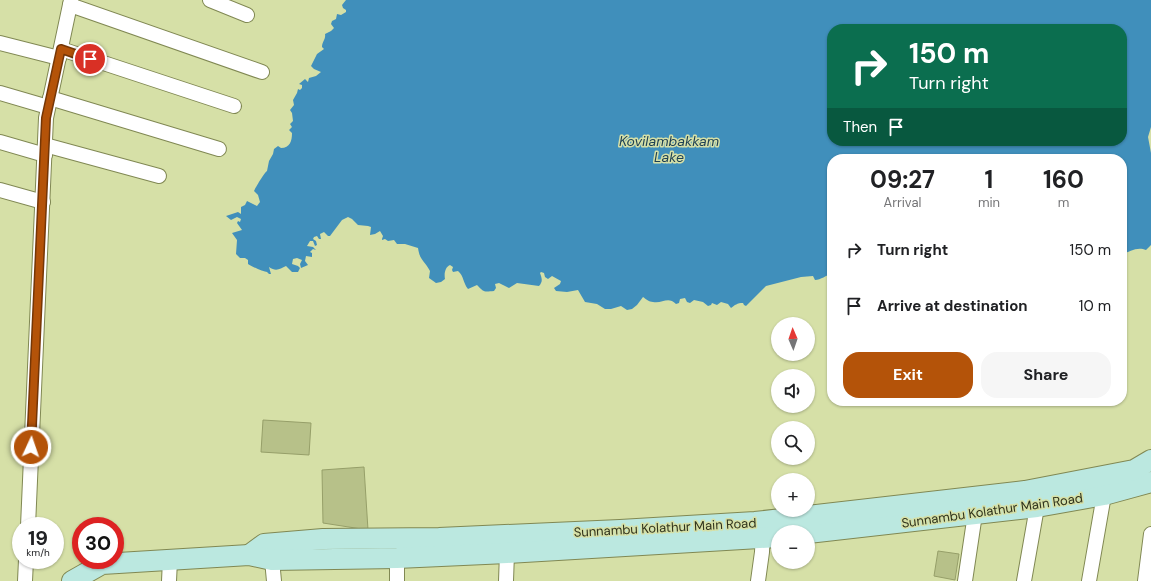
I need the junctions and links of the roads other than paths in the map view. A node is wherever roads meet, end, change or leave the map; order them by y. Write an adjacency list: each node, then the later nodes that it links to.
1 (210, 0): 3 (street)
2 (70, 2): 5 (street); 6 (street)
3 (247, 14)
4 (0, 43): 5 (street)
5 (60, 54): 8 (street); 9 (street)
6 (262, 72)
7 (0, 93): 8 (street)
8 (49, 102): 11 (street); 12 (street)
9 (234, 106)
10 (0, 142): 12 (street)
11 (219, 149)
12 (45, 150): 13 (street); 15 (street)
13 (159, 176)
14 (0, 190): 15 (street)
15 (42, 202): 21 (street)
16 (1151, 460): 22 (street, Sunnambu Kolathur Main Road)
17 (1151, 482): 18 (street, Sunnambu Kolathur Main Road)
18 (1104, 495): 19 (street, Sunnambu Kolathur Main Road); 41 (street)
19 (1037, 507): 20 (street, Sunnambu Kolathur Main Road); 40 (street)
20 (974, 514): 23 (street, Sunnambu Kolathur Main Road); 39 (street)
21 (28, 517)
22 (768, 532): 25 (street, Sunnambu Kolathur Main Road); 38 (street)
23 (815, 532)
24 (1151, 534): 42 (street)
25 (600, 540): 26 (street, Sunnambu Kolathur Main Road); 27 (street, Sunnambu Kolathur Main Road)
26 (507, 553): 28 (street, Sunnambu Kolathur Main Road); 37 (street)
27 (249, 555): 29 (street, Sunnambu Kolathur Main Road); 30 (street, Sunnambu Kolathur Main Road)
28 (397, 558): 30 (street, Sunnambu Kolathur Main Road); 36 (street)
29 (170, 560): 33 (street, Sunnambu Kolathur Main Road); 34 (street)
30 (272, 560): 35 (street)
31 (26, 569): 32 (street)
32 (25, 581)
33 (72, 581)
34 (169, 581)
35 (274, 581)
36 (397, 581)
37 (506, 581)
38 (758, 581)
39 (965, 581)
40 (1024, 581)
41 (1089, 581)
42 (1146, 581)

